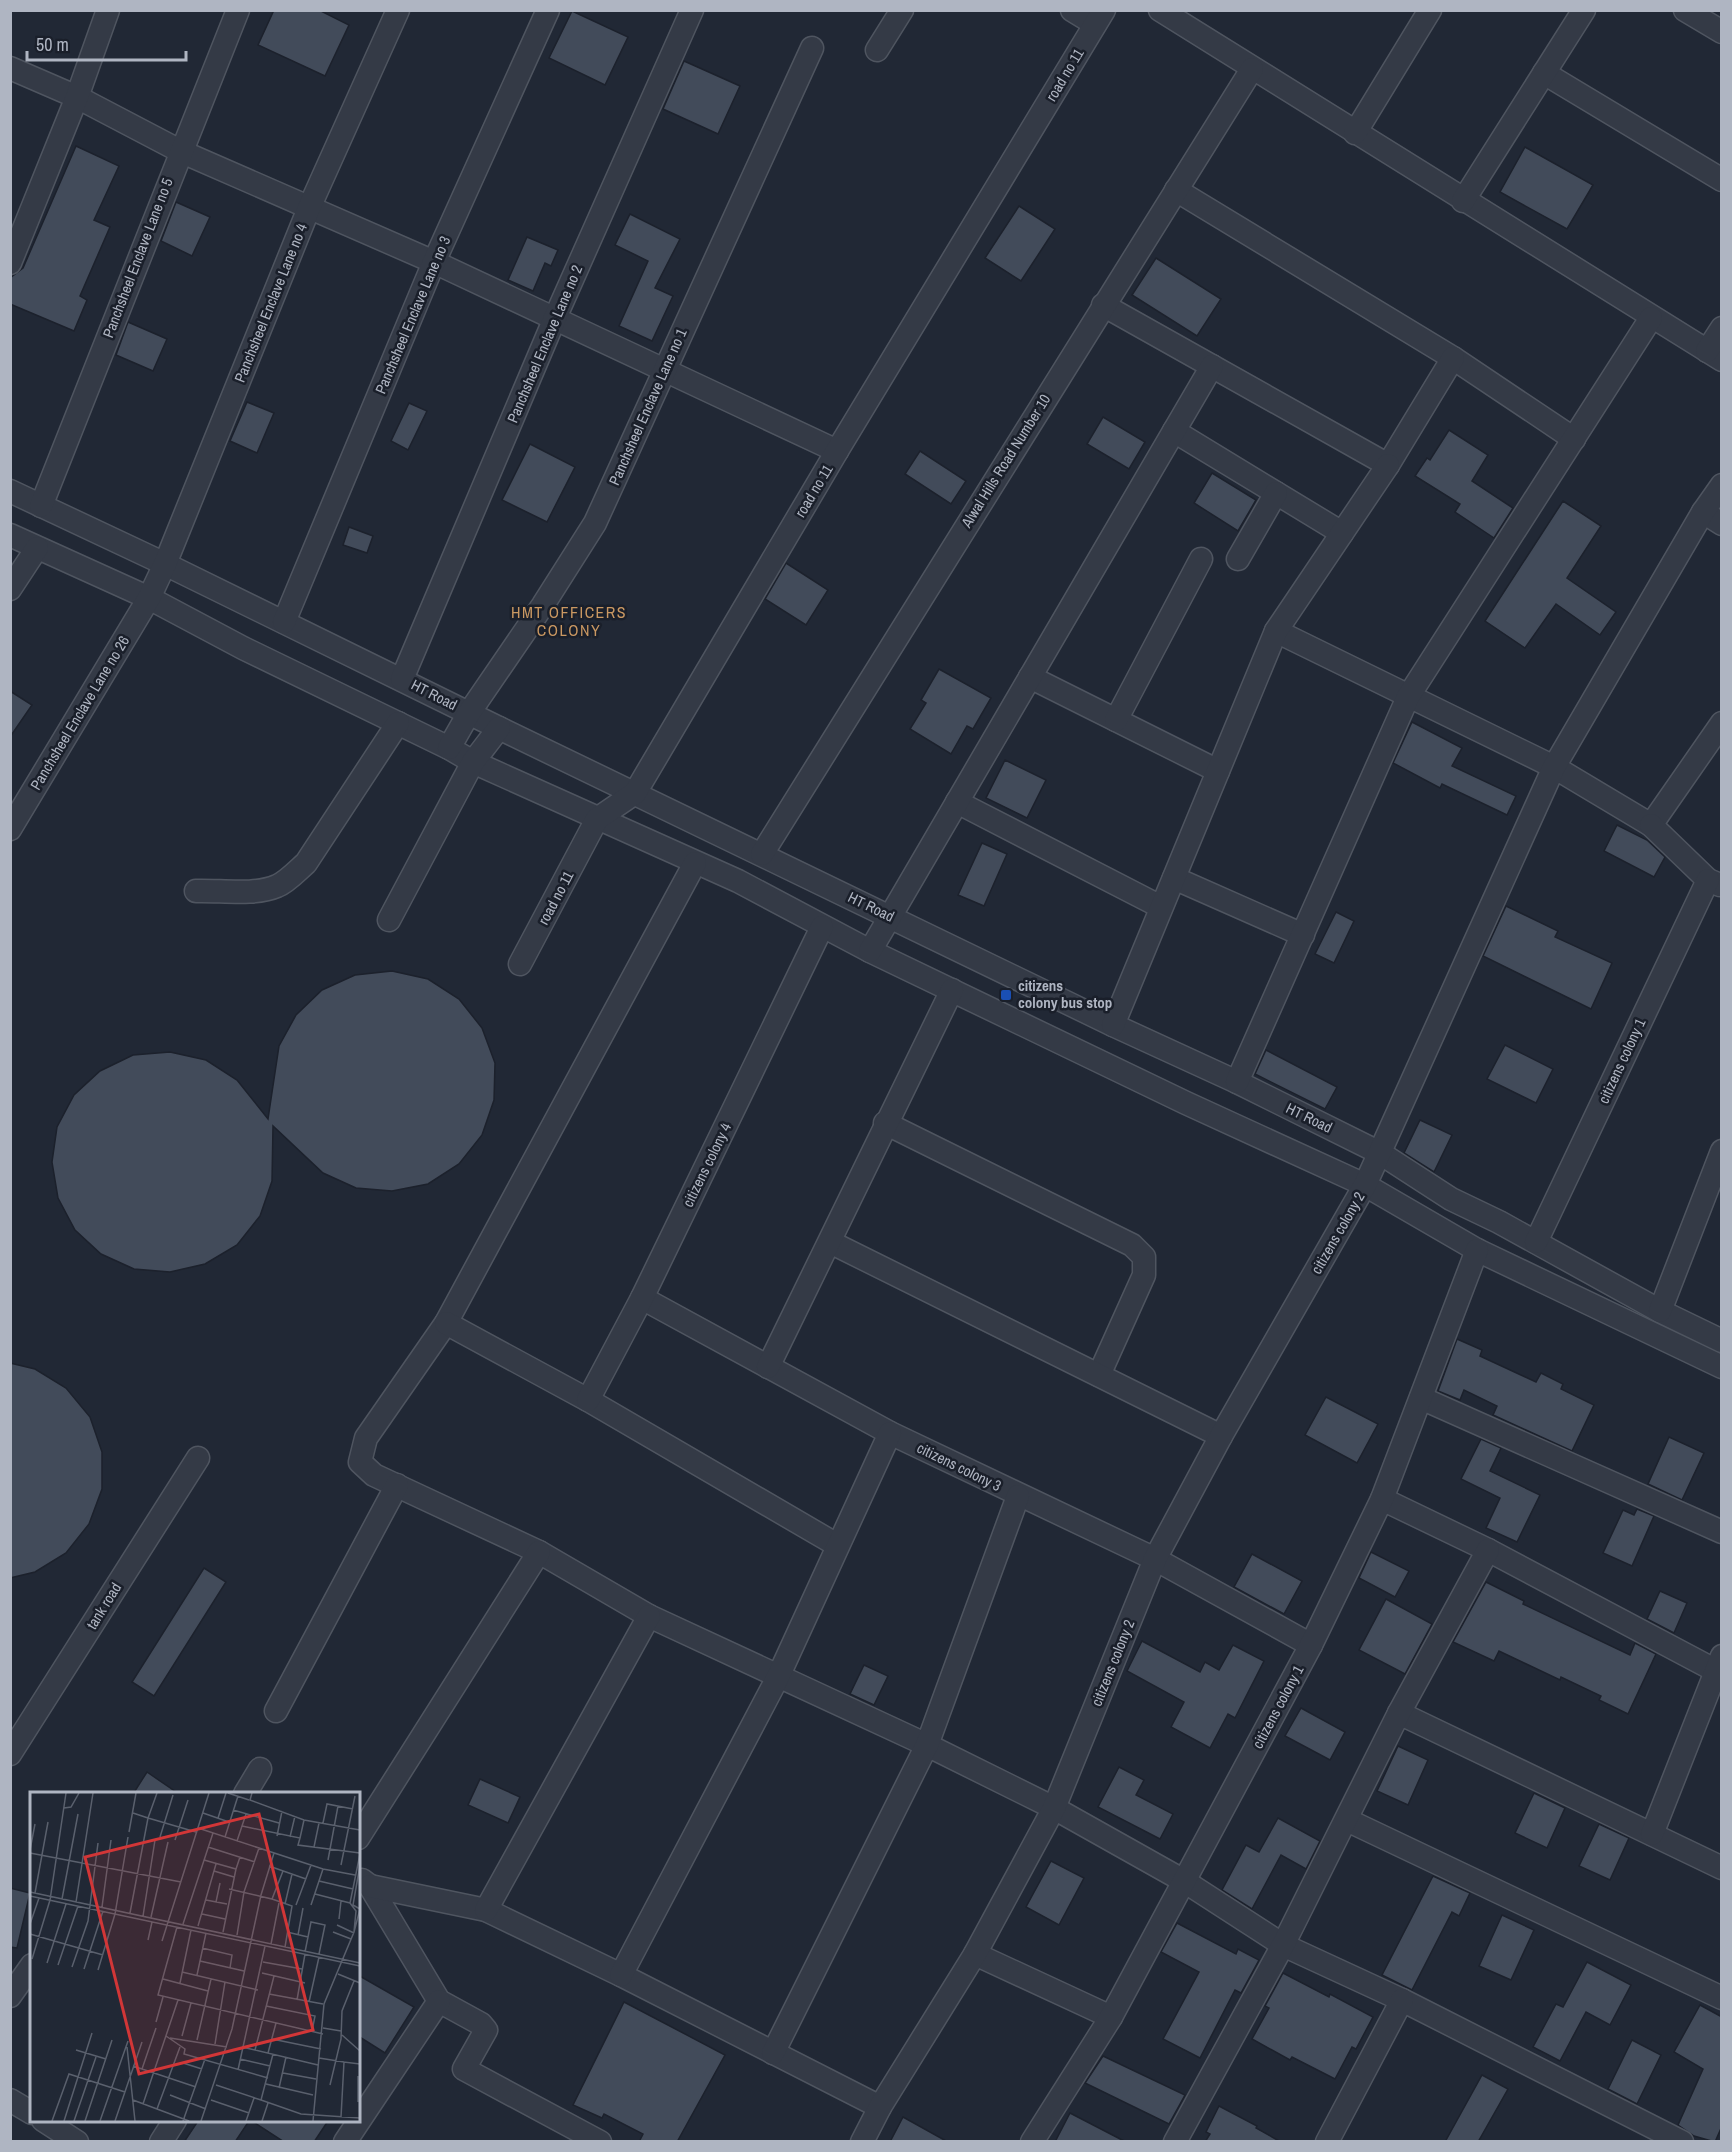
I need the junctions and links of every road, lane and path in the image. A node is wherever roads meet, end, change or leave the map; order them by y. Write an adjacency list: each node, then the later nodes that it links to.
1 (108, 10): 19 (street)
2 (238, 10): 21 (street, Panchsheel Enclave Lane no 5)
3 (398, 10): 25 (street, Panchsheel Enclave Lane no 4)
4 (548, 10): 26 (street, Panchsheel Enclave Lane no 3)
5 (692, 10): 29 (street, Panchsheel Enclave Lane no 2)
6 (902, 10): 15 (street)
7 (1072, 10): 12 (street)
8 (1160, 10): 17 (street)
9 (1430, 10): 20 (street)
10 (1584, 10): 18 (street)
11 (1685, 10): 13 (street)
12 (1100, 17): 38 (street, road no 11)
13 (1722, 32)
14 (812, 48): 35 (street, Panchsheel Enclave Lane no 1)
15 (877, 50)
16 (10, 68): 19 (street)
17 (1252, 69): 20 (street); 23 (street, Alwal Hills Road Number 10)
18 (1544, 73): 22 (street); 24 (street)
19 (77, 97): 21 (street); 27 (street)
20 (1355, 133): 24 (street)
21 (180, 151): 25 (street); 43 (street, Panchsheel Enclave Lane no 5)
22 (1722, 180)
23 (1176, 190): 28 (street, Alwal Hills Road Number 10); 33 (street)
24 (1463, 201): 30 (street)
25 (309, 208): 26 (street); 50 (street, Panchsheel Enclave Lane no 4)
26 (434, 262): 29 (street); 53 (street, Panchsheel Enclave Lane no 3)
27 (10, 263)
28 (1102, 305): 34 (street); 72 (street, Alwal Hills Road Number 10)
29 (555, 318): 35 (street); 56 (street, Panchsheel Enclave Lane no 2)
30 (1651, 318): 32 (street); 37 (street)
31 (1722, 328): 32 (street)
32 (1714, 355)
33 (1453, 358): 37 (street); 39 (street)
34 (1212, 366): 36 (street); 39 (street)
35 (664, 370): 38 (street); 58 (street, Panchsheel Enclave Lane no 1)
36 (1174, 431): 42 (street); 55 (street)
37 (1574, 439): 57 (street)
38 (837, 451): 67 (street, road no 11)
39 (1388, 465): 45 (street)
40 (1722, 485): 44 (street, citizens colony 2)
41 (10, 491): 43 (street, HT Road)
42 (1276, 493): 45 (street); 49 (street)
43 (40, 506): 50 (street, HT Road)
44 (1712, 518): 65 (street, citizens colony 2)
45 (1341, 533): 54 (street)
46 (10, 535): 47 (street)
47 (37, 548): 51 (street); 52 (street)
48 (1201, 559): 59 (street)
49 (1238, 559)
50 (165, 564): 52 (street, Panchsheel Enclave Lane no 4); 53 (street, HT Road)
51 (10, 589)
52 (149, 598): 60 (street); 71 (street, Panchsheel Enclave Lane no 26)
53 (284, 622): 56 (street, HT Road)
54 (1276, 631): 57 (street); 66 (street)
55 (1030, 677): 59 (street); 68 (street)
56 (402, 680): 58 (street, HT Road)
57 (1408, 697): 65 (street); 81 (street)
58 (469, 713): 62 (street, HT Road); 63 (street, Panchsheel Enclave Lane no 1)
59 (1116, 720): 66 (street)
60 (398, 723): 63 (street); 76 (street)
61 (1722, 723): 70 (street)
62 (499, 728): 64 (street); 67 (street, HT Road)
63 (449, 748): 64 (street)
64 (473, 762): 69 (street); 79 (street)
65 (1554, 767): 70 (street); 88 (street, citizens colony 2)
66 (1218, 771): 74 (street)
67 (635, 793): 69 (street, road no 11); 72 (street, HT Road)
68 (957, 802): 77 (street); 78 (street)
69 (597, 819): 73 (street); 83 (street, road no 11)
70 (1651, 825): 75 (street)
71 (10, 829)
72 (762, 854): 78 (street, HT Road)
73 (695, 862): 80 (street); 96 (street)
74 (1174, 878): 77 (street); 81 (street)
75 (1715, 883): 92 (street, citizens colony 1)
76 (196, 891)
77 (1161, 907): 85 (street)
78 (891, 916): 82 (street); 85 (street, HT Road)
79 (389, 920)
80 (822, 927): 82 (street); 94 (street, citizens colony 4)
81 (1303, 935): 86 (street)
82 (870, 951): 84 (street)
83 (520, 964)
84 (952, 990): 87 (street); 90 (street)
85 (1113, 1025): 86 (street, HT Road)
86 (1238, 1082): 88 (street, HT Road)
87 (885, 1123): 91 (street); 100 (street)
88 (1380, 1153): 90 (street, citizens colony 2); 92 (street, HT Road)
89 (1718, 1166): 95 (street)
90 (1365, 1185): 93 (street); 104 (street, citizens colony 2)
91 (830, 1242): 98 (street); 100 (street)
92 (1536, 1242): 95 (street, HT Road)
93 (1477, 1250): 99 (street); 101 (street, citizens colony 1)
94 (642, 1298): 98 (street, citizens colony 3); 102 (street, citizens colony 4)
95 (1660, 1311): 97 (street, HT Road)
96 (446, 1323): 102 (street); 106 (street)
97 (1722, 1341)
98 (768, 1367): 103 (street, citizens colony 3)
99 (1722, 1367)
100 (1099, 1375): 104 (street)
101 (1421, 1398): 108 (street, citizens colony 1); 109 (street)
102 (588, 1400): 110 (street)
103 (890, 1433): 107 (street, citizens colony 3); 110 (street)
104 (1221, 1436): 113 (street, citizens colony 2)
105 (198, 1458): 121 (street, tank road)
106 (397, 1485): 112 (street); 118 (street)
107 (1018, 1496): 113 (street, citizens colony 3); 120 (street)
108 (1382, 1499): 111 (street); 115 (street, citizens colony 1)
109 (1722, 1532)
110 (837, 1545): 117 (street)
111 (1488, 1550): 116 (street); 119 (street)
112 (539, 1552): 114 (street); 127 (street)
113 (1155, 1559): 115 (street, citizens colony 3); 124 (street, citizens colony 2)
114 (649, 1616): 117 (street); 131 (street)
115 (1311, 1645): 129 (street, citizens colony 1)
116 (1719, 1667): 126 (street)
117 (778, 1677): 120 (street); 135 (street)
118 (276, 1711)
119 (1399, 1713): 125 (street); 126 (street)
120 (927, 1745): 124 (street); 141 (street)
121 (10, 1754)
122 (260, 1769): 123 (street)
123 (245, 1792)
124 (1054, 1808): 129 (street); 133 (street, citizens colony 2)
125 (1347, 1820): 132 (street); 137 (street)
126 (1652, 1834): 128 (street)
127 (360, 1835)
128 (1722, 1868)
129 (1185, 1881): 132 (street); 140 (street, citizens colony 1)
130 (364, 1882): 131 (street); 139 (street)
131 (486, 1910): 135 (street)
132 (1283, 1945): 138 (street); 155 (street)
133 (975, 1954): 140 (street); 143 (street, citizens colony 2)
134 (30, 1968): 136 (street)
135 (621, 1975): 141 (street)
136 (10, 1996)
137 (1722, 1998)
138 (1402, 2000): 156 (street); 157 (street)
139 (440, 2001): 145 (street); 152 (street)
140 (1112, 2017): 154 (street, citizens colony 1)
141 (773, 2053): 143 (street)
142 (10, 2100): 144 (street)
143 (880, 2107): 153 (street, citizens colony 2)
144 (30, 2112)
145 (360, 2120)
146 (46, 2122): 149 (street)
147 (174, 2122): 150 (street)
148 (358, 2122): 151 (street)
149 (76, 2142)
150 (161, 2142)
151 (345, 2142)
152 (600, 2142)
153 (862, 2142)
154 (1032, 2142)
155 (1175, 2142)
156 (1327, 2142)
157 (1682, 2142)

